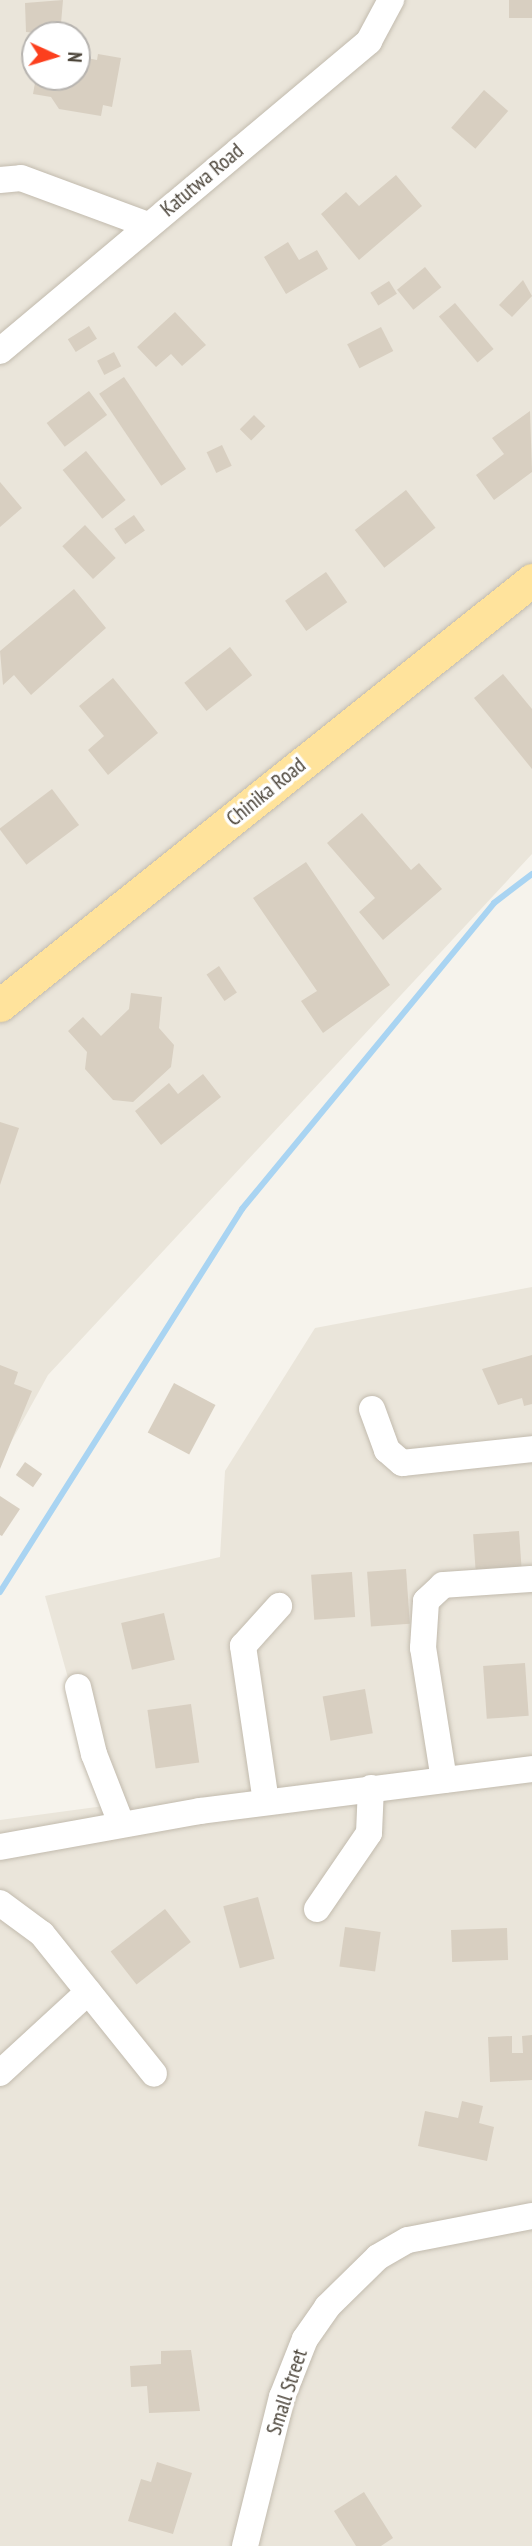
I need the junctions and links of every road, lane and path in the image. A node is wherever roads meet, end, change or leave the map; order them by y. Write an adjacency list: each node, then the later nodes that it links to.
1 (391, 0): 3 (street, Katutwa Road)
2 (0, 180): 3 (street)
3 (148, 225): 4 (street, Katutwa Road)
4 (0, 351)
5 (532, 580): 6 (main road, Chinika Road)
6 (0, 1005)
7 (372, 1409): 8 (street)
8 (532, 1449)
9 (532, 1579): 13 (street)
10 (279, 1606): 15 (street)
11 (78, 1687): 16 (street)
12 (532, 1769): 13 (street)
13 (444, 1780): 14 (street)
14 (371, 1788): 15 (street); 19 (street)
15 (266, 1802): 16 (street)
16 (121, 1823): 17 (street)
17 (0, 1847)
18 (0, 1903): 20 (street)
19 (317, 1909)
20 (88, 1992): 21 (street); 22 (street)
21 (0, 2073)
22 (154, 2074)
23 (532, 2216): 24 (street, Small Street)
24 (252, 2543)

